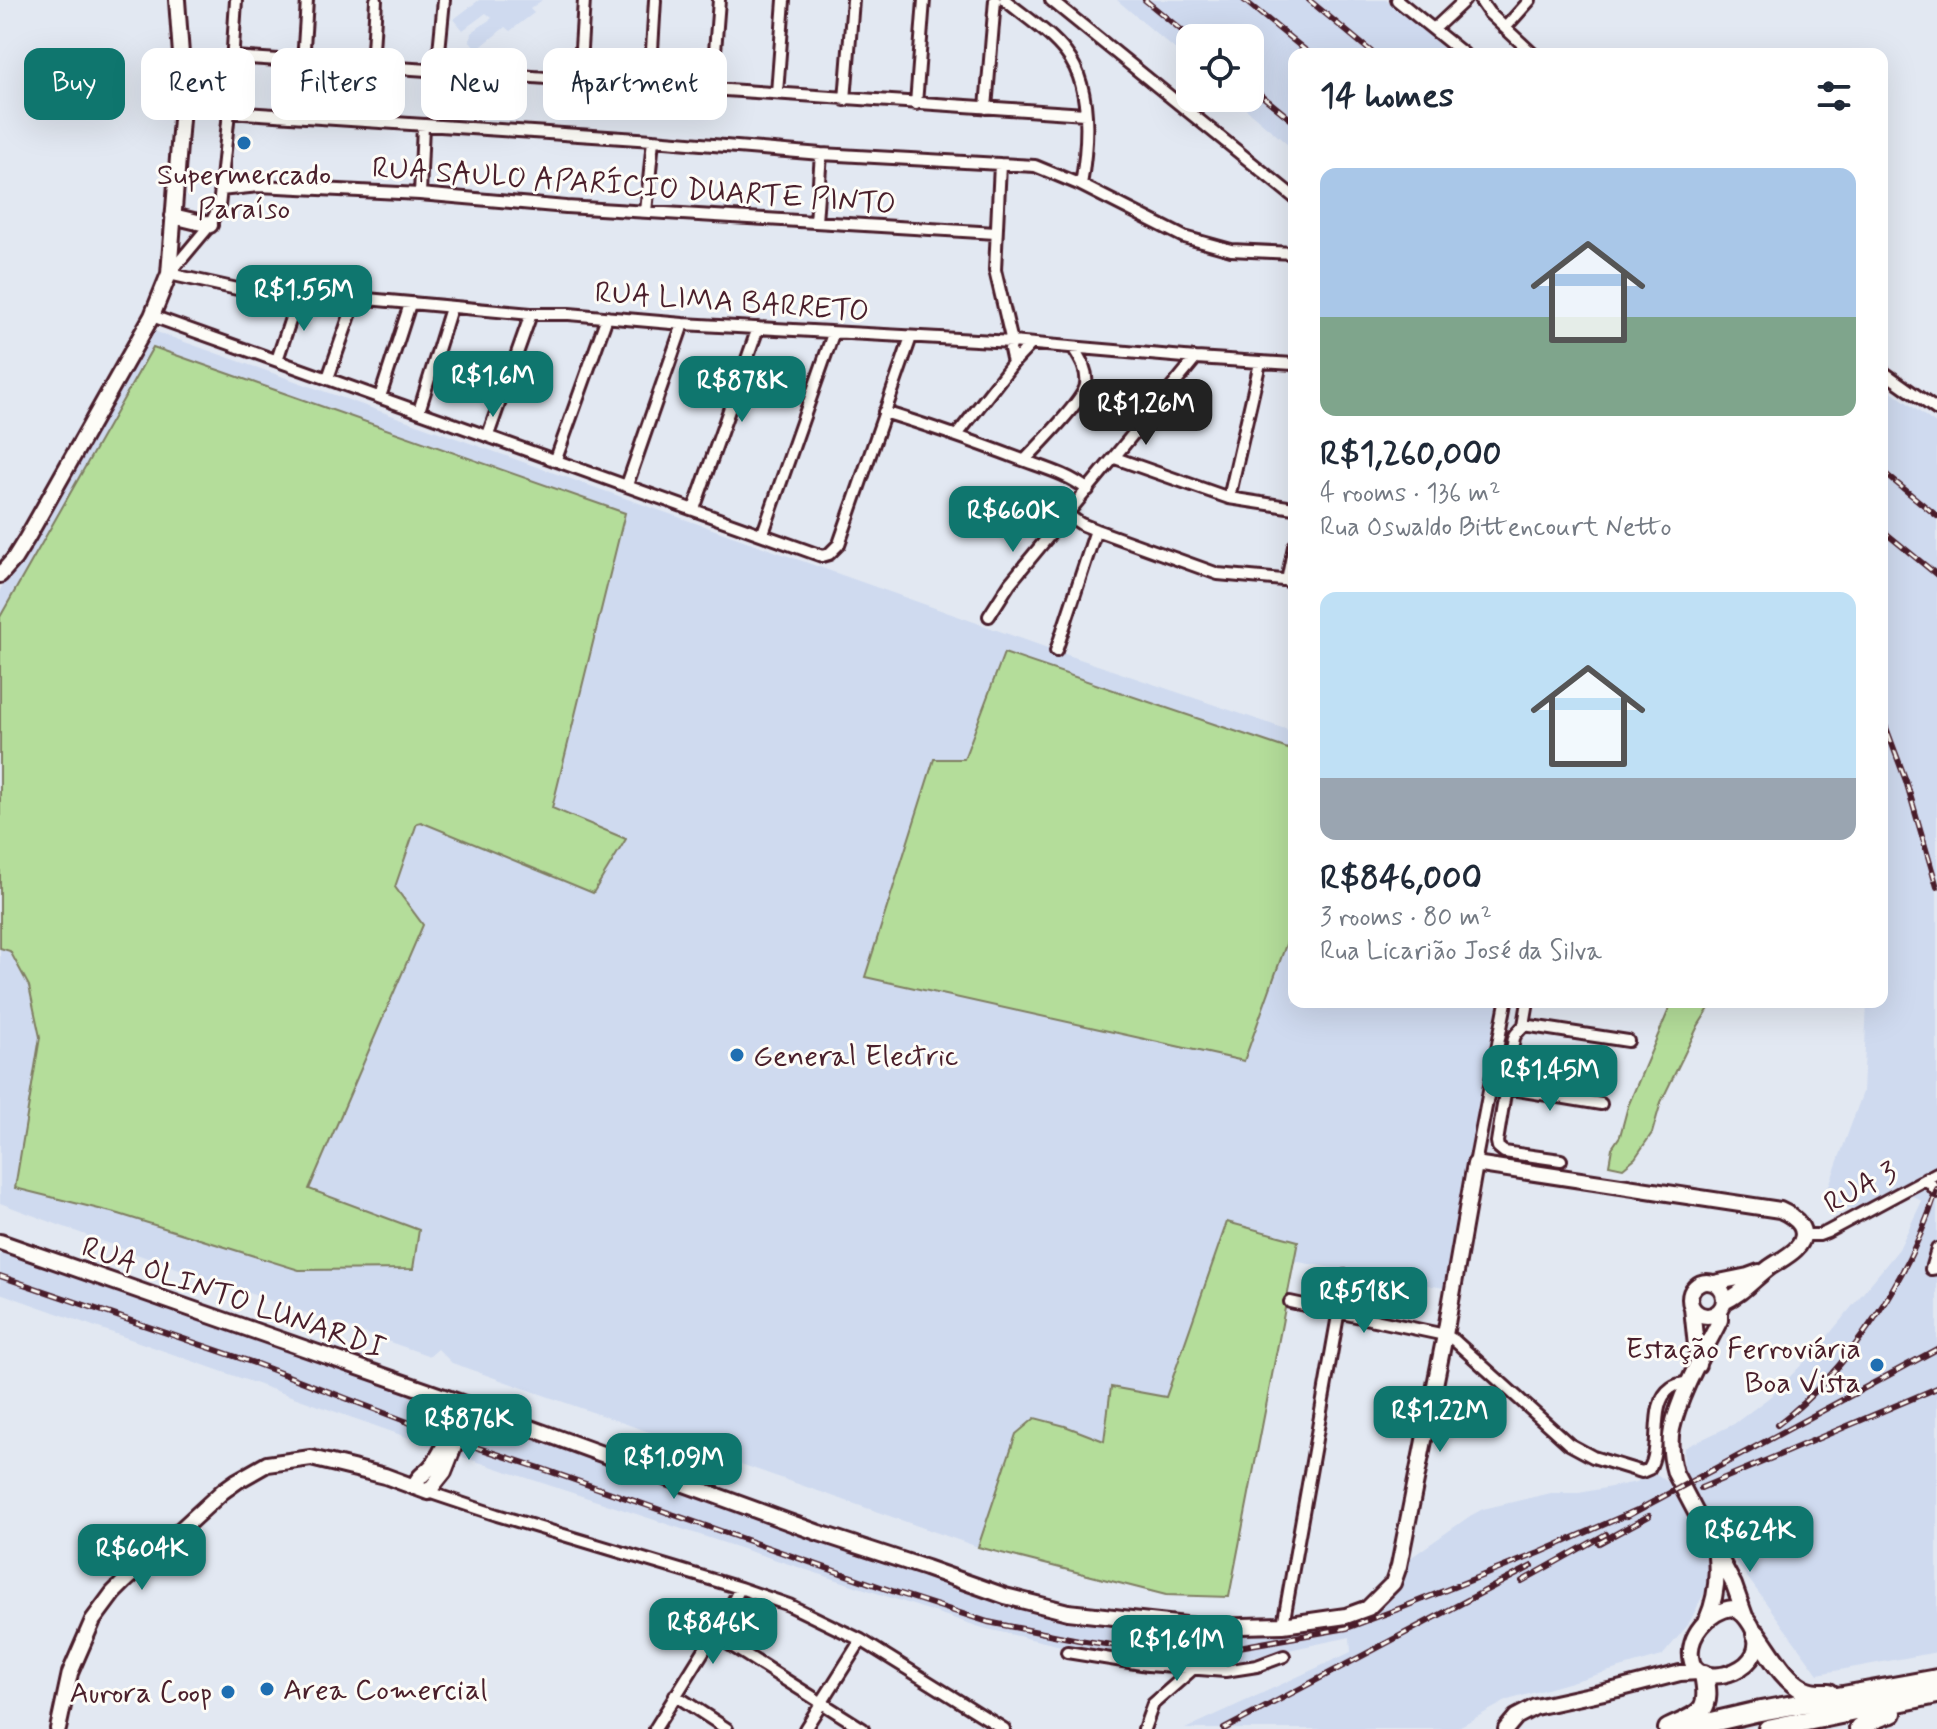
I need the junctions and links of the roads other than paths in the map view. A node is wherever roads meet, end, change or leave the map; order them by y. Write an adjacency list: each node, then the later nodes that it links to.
1 (177, 0): 47 (street)
2 (236, 0): 21 (street)
3 (307, 0): 22 (street)
4 (376, 0): 23 (street)
5 (444, 0): 24 (street)
6 (584, 0): 25 (street)
7 (655, 0): 26 (street)
8 (719, 0): 27 (street)
9 (784, 0): 31 (street)
10 (853, 0): 32 (street)
11 (924, 0): 33 (street)
12 (995, 0): 34 (street)
13 (1005, 0): 36 (street)
14 (1051, 0): 44 (street)
15 (1397, 0): 20 (street)
16 (1465, 0): 20 (street)
17 (1480, 0): 19 (street)
18 (1530, 0): 19 (street)
19 (1505, 28): 29 (street)
20 (1434, 29): 28 (street)
21 (233, 48)
22 (304, 48)
23 (373, 48)
24 (439, 48)
25 (581, 48)
26 (652, 48)
27 (715, 48)
28 (1457, 48)
29 (1527, 48)
30 (727, 91): 31 (street)
31 (777, 93): 32 (street)
32 (845, 100): 33 (street)
33 (916, 104): 34 (street)
34 (986, 108): 36 (street)
35 (255, 114): 38 (street)
36 (1085, 114): 42 (street)
37 (228, 120): 43 (street)
38 (423, 126): 39 (street); 45 (street)
39 (653, 140): 40 (street); 46 (street)
40 (821, 154): 41 (street); 48 (street)
41 (1000, 164): 42 (street); 50 (street)
42 (1081, 185): 51 (street)
43 (220, 190): 45 (street, RUA SAULO APARÍCIO DUARTE PINTO); 49 (street)
44 (1288, 192)
45 (420, 194): 46 (street, RUA SAULO APARÍCIO DUARTE PINTO)
46 (646, 212): 48 (street, RUA SAULO APARÍCIO DUARTE PINTO)
47 (173, 216): 49 (street); 52 (street)
48 (816, 222): 50 (street, RUA SAULO APARÍCIO DUARTE PINTO)
49 (210, 225): 52 (street)
50 (996, 233): 64 (street)
51 (1288, 253)
52 (169, 274): 53 (street, RUA LIMA BARRETO); 58 (street)
53 (299, 294): 54 (street, RUA LIMA BARRETO); 69 (street)
54 (356, 298): 55 (street, RUA LIMA BARRETO); 75 (street)
55 (410, 304): 56 (street, RUA LIMA BARRETO); 76 (street)
56 (451, 308): 57 (street, RUA LIMA BARRETO); 78 (street)
57 (531, 314): 59 (street, RUA LIMA BARRETO); 80 (street)
58 (152, 316): 69 (street); 93 (street)
59 (607, 317): 60 (street, RUA LIMA BARRETO); 83 (street)
60 (683, 324): 61 (street, RUA LIMA BARRETO); 85 (street)
61 (758, 328): 62 (street, RUA LIMA BARRETO); 89 (street)
62 (833, 334): 63 (street, RUA LIMA BARRETO); 92 (street)
63 (911, 337): 64 (street, RUA LIMA BARRETO); 79 (street)
64 (1012, 342): 65 (street, RUA LIMA BARRETO); 71 (street)
65 (1030, 345): 66 (street, RUA LIMA BARRETO); 71 (street)
66 (1074, 349): 67 (street, RUA LIMA BARRETO); 70 (street)
67 (1087, 350): 68 (street, RUA LIMA BARRETO); 70 (street)
68 (1196, 358): 72 (street, RUA LIMA BARRETO); 82 (street)
69 (277, 360): 75 (street)
70 (1083, 362): 84 (street)
71 (1013, 363): 81 (street)
72 (1260, 363): 73 (street, RUA LIMA BARRETO); 87 (street)
73 (1288, 364)
74 (1888, 375): 77 (street)
75 (328, 378): 76 (street)
76 (380, 397): 78 (street)
77 (1937, 410)
78 (419, 411): 80 (street)
79 (884, 412): 81 (street); 92 (street)
80 (488, 435): 83 (street)
81 (957, 435): 84 (street)
82 (1115, 458): 86 (street); 87 (street)
83 (556, 459): 85 (street)
84 (1025, 460): 86 (street)
85 (627, 485): 89 (street)
86 (1088, 490): 90 (street)
87 (1229, 498): 88 (street)
88 (1288, 507)
89 (694, 509): 92 (street)
90 (1068, 515): 91 (street); 95 (street)
91 (1096, 530): 94 (street); 96 (street)
92 (763, 533)
93 (0, 575)
94 (1288, 581)
95 (989, 616)
96 (1056, 651)
97 (1505, 1008): 104 (street)
98 (1527, 1008): 99 (street)
99 (1524, 1025): 100 (street); 101 (street)
100 (1628, 1041)
101 (1505, 1088): 102 (street); 103 (street)
102 (1601, 1104)
103 (1561, 1160)
104 (1475, 1164): 108 (street); 119 (street)
105 (1937, 1173): 106 (street, RUA 3)
106 (1926, 1178): 107 (street); 108 (street, RUA 3)
107 (1937, 1192)
108 (1803, 1235): 111 (street)
109 (0, 1242): 122 (street, RUA OLINTO LUNARDI)
110 (1937, 1249): 112 (street)
111 (1771, 1267): 114 (street); 116 (street)
112 (1937, 1268)
113 (1345, 1276): 118 (street)
114 (1714, 1283): 116 (street); 117 (street)
115 (1290, 1302): 118 (street)
116 (1722, 1306): 117 (street); 120 (street)
117 (1692, 1308): 120 (street)
118 (1339, 1312): 119 (street); 128 (street)
119 (1445, 1335): 121 (street); 128 (street, RUA OLINTO LUNARDI)
120 (1698, 1365): 121 (street)
121 (1690, 1382): 124 (street)
122 (465, 1405): 123 (street); 129 (street, RUA OLINTO LUNARDI)
123 (425, 1484): 125 (street); 146 (street)
124 (1715, 1549): 126 (street); 127 (street)
125 (740, 1588): 130 (street); 132 (street)
126 (1745, 1616): 127 (street); 131 (street)
127 (1706, 1620): 134 (street)
128 (1283, 1625): 129 (street, RUA OLINTO LUNARDI)
129 (1204, 1627): 136 (street)
130 (713, 1634): 142 (street); 144 (street)
131 (1756, 1634): 137 (street); 140 (highway)
132 (861, 1640): 144 (street); 145 (street)
133 (1067, 1652): 136 (street)
134 (1691, 1652): 137 (street); 139 (street)
135 (1284, 1656): 136 (street)
136 (1195, 1667): 152 (street)
137 (1702, 1674): 139 (street); 154 (highway)
138 (1937, 1679): 140 (highway)
139 (1655, 1680): 153 (street)
140 (1860, 1693): 155 (highway)
141 (1937, 1694): 156 (highway)
142 (675, 1695): 147 (street); 148 (street)
143 (1937, 1703): 157 (highway)
144 (820, 1704): 149 (street); 150 (street)
145 (988, 1724): 151 (street)
146 (58, 1729)
147 (655, 1729)
148 (727, 1729)
149 (805, 1729)
150 (863, 1729)
151 (1004, 1729)
152 (1144, 1729)
153 (1506, 1729)
154 (1668, 1729)
155 (1682, 1729)
156 (1768, 1729)
157 (1859, 1729)

